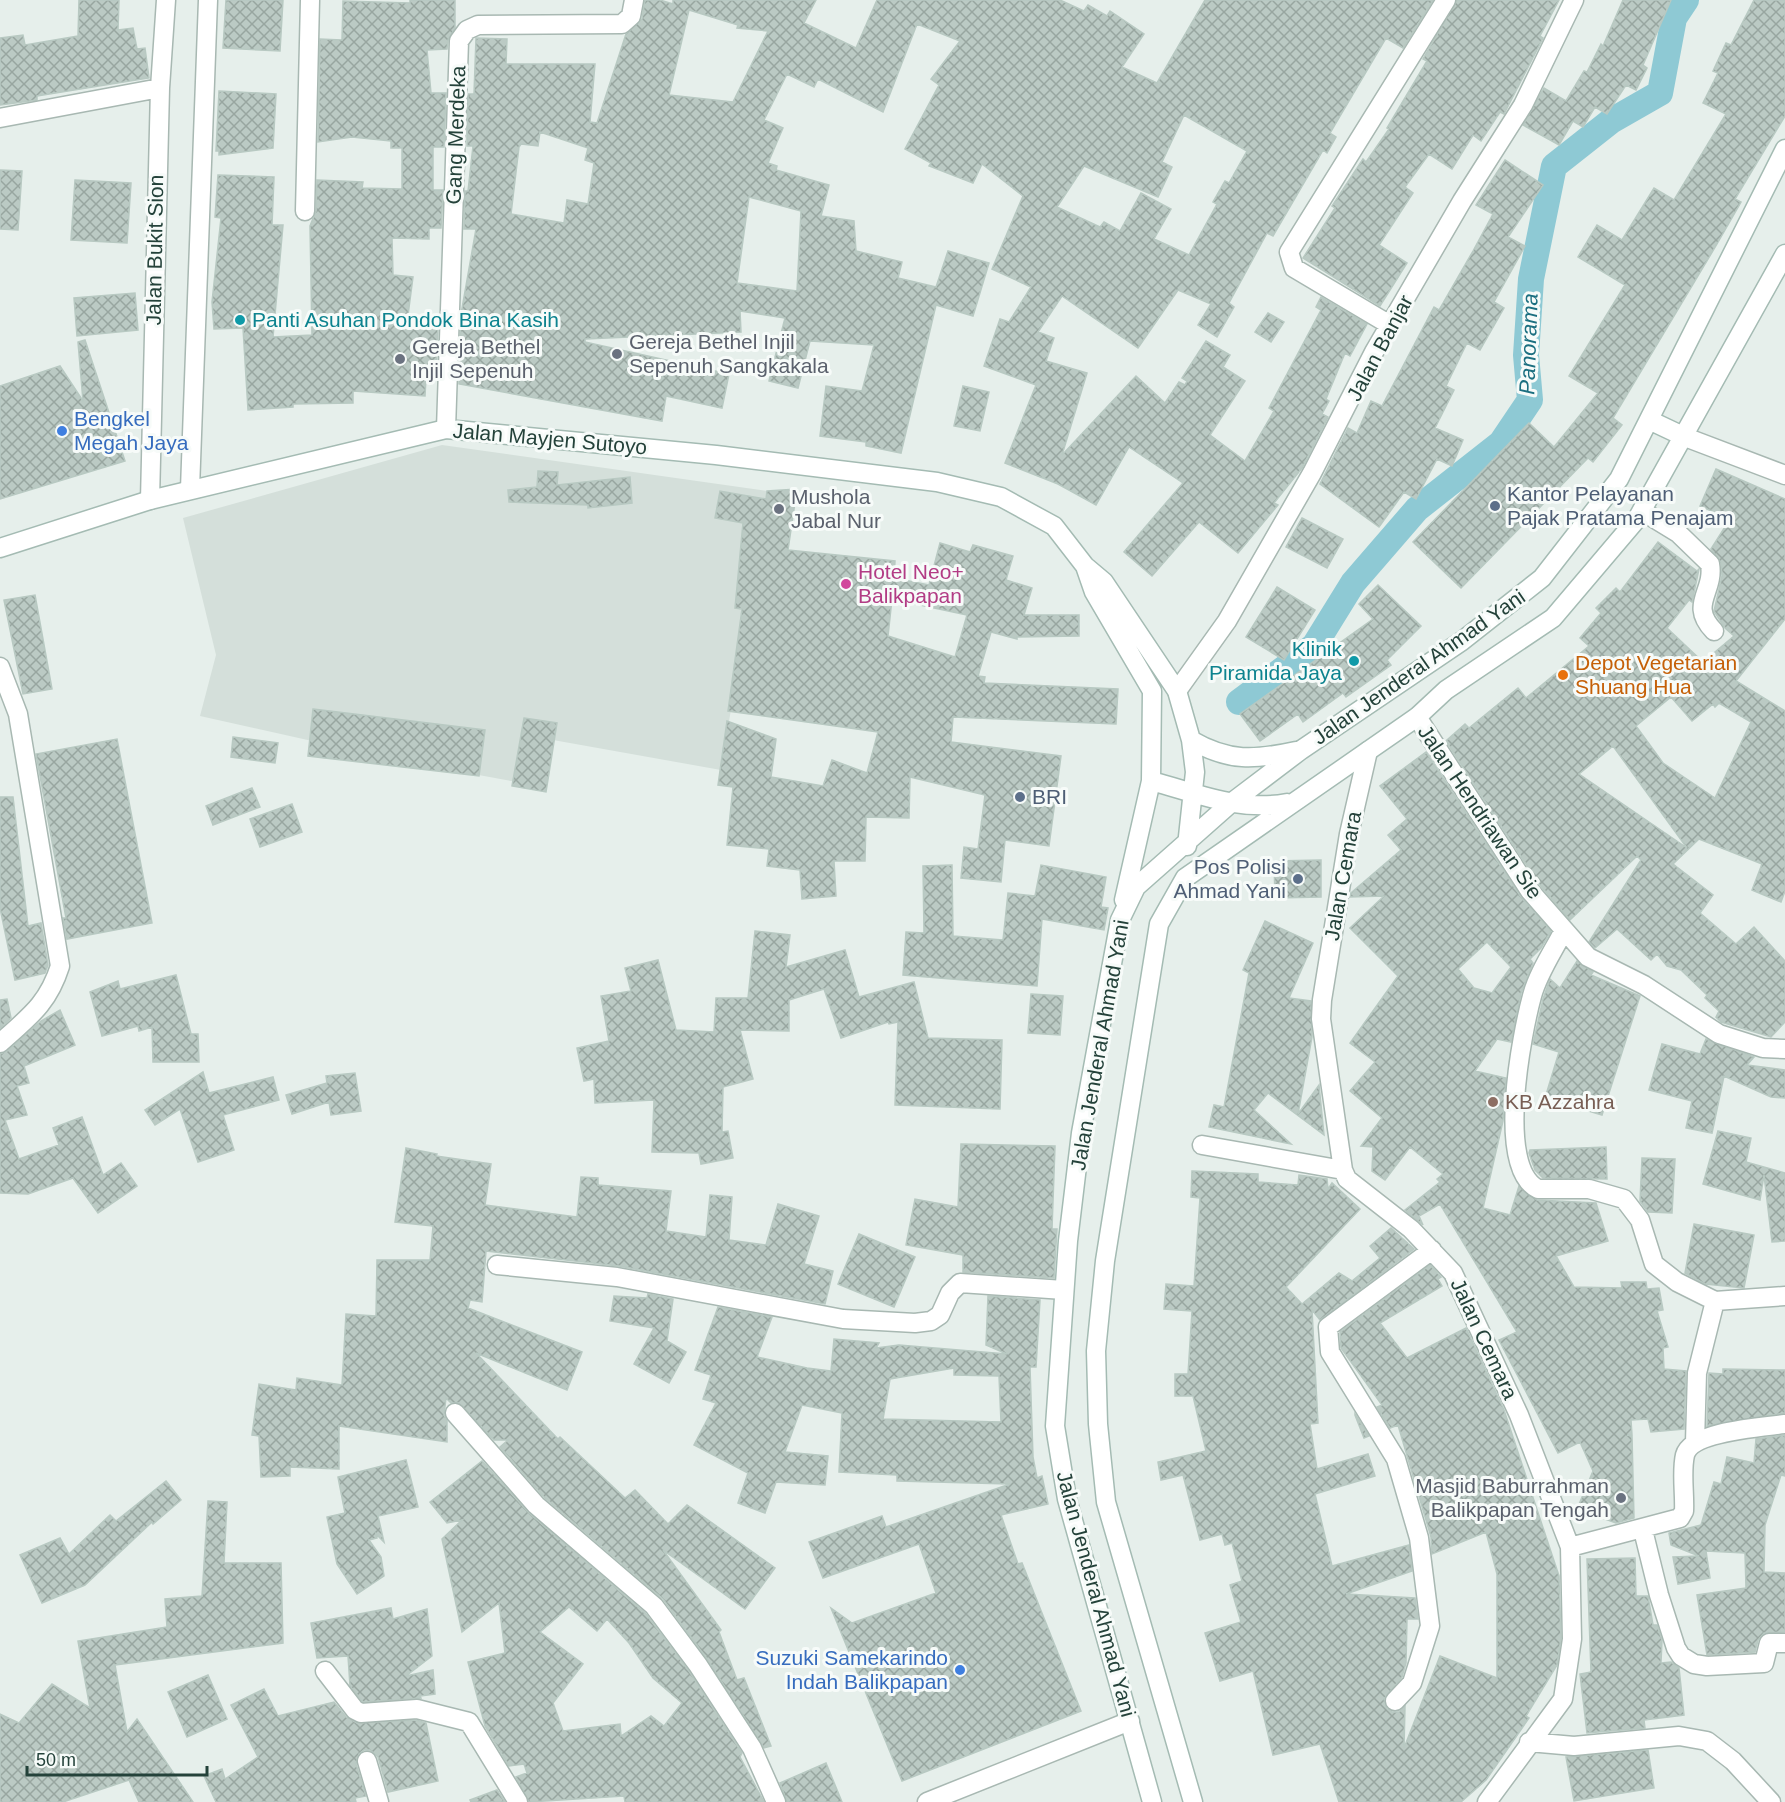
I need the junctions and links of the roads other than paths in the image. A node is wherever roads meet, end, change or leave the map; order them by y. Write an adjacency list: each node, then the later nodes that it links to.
1 (166, 0): 7 (street, Jalan Bukit Sion)
2 (208, 0): 17 (street)
3 (310, 0): 10 (street)
4 (634, 0): 14 (street, Gang Merdeka)
5 (1446, 0): 12 (street)
6 (1574, 0): 12 (street, Jalan Banjar)
7 (160, 88): 8 (street); 18 (street, Jalan Bukit Sion)
8 (0, 118)
9 (1785, 149): 13 (street, Jalan Jenderal Ahmad Yani)
10 (305, 211)
11 (1783, 263): 15 (street, Jalan Jenderal Ahmad Yani)
12 (1389, 325): 24 (street, Jalan Banjar)
13 (1649, 420): 15 (street); 27 (street, Jalan Jenderal Ahmad Yani)
14 (446, 429): 17 (street, Jalan Mayjen Sutoyo); 21 (street, Jalan Mayjen Sutoyo)
15 (1685, 436): 16 (street); 19 (street, Jalan Jenderal Ahmad Yani)
16 (1785, 475)
17 (190, 489): 18 (street, Jalan Mayjen Sutoyo)
18 (150, 500): 20 (street, Jalan Mayjen Sutoyo)
19 (1642, 511): 22 (street); 25 (street, Jalan Jenderal Ahmad Yani)
20 (0, 548)
21 (1085, 566): 24 (street, Jalan Mayjen Sutoyo); 29 (street, Jalan Mayjen Sutoyo)
22 (1714, 631)
23 (0, 667): 37 (street)
24 (1177, 691): 26 (street, Jalan Mayjen Sutoyo)
25 (1417, 717): 28 (street, Jalan Jenderal Ahmad Yani); 36 (street, Jalan Hendriawan Sie)
26 (1191, 740): 27 (street); 30 (street, Jalan Mayjen Sutoyo)
27 (1301, 750): 31 (street, Jalan Jenderal Ahmad Yani)
28 (1368, 751): 32 (street, Jalan Jenderal Ahmad Yani); 40 (street, Jalan Cemara)
29 (1151, 781): 30 (street); 35 (street, Jalan Mayjen Sutoyo)
30 (1193, 792): 31 (street); 33 (street, Jalan Mayjen Sutoyo)
31 (1231, 803): 32 (street); 33 (street, Jalan Jenderal Ahmad Yani)
32 (1290, 803): 34 (street, Jalan Jenderal Ahmad Yani)
33 (1188, 842): 34 (street, Jalan Mayjen Sutoyo); 35 (street, Jalan Jenderal Ahmad Yani)
34 (1185, 878): 62 (street, Jalan Jenderal Ahmad Yani)
35 (1120, 920): 43 (street, Jalan Jenderal Ahmad Yani)
36 (1564, 930): 38 (street, Jalan Hendriawan Sie); 45 (street)
37 (0, 1042)
38 (1785, 1049)
39 (1202, 1145): 40 (street)
40 (1343, 1170): 41 (street, Jalan Cemara)
41 (1431, 1250): 50 (street, Jalan Cemara); 53 (street)
42 (497, 1264): 43 (street)
43 (1064, 1290): 54 (street, Jalan Jenderal Ahmad Yani)
44 (1785, 1296): 45 (street)
45 (1715, 1302): 48 (street)
46 (455, 1413): 59 (street)
47 (1785, 1424): 48 (street)
48 (1695, 1442): 49 (street)
49 (1643, 1530): 50 (street); 51 (street)
50 (1570, 1547): 55 (street, Jalan Cemara)
51 (1785, 1643)
52 (325, 1671): 58 (street)
53 (1395, 1701)
54 (1130, 1721): 60 (street); 61 (street, Jalan Jenderal Ahmad Yani)
55 (1529, 1742): 63 (street, Jalan Cemara); 64 (street)
56 (367, 1761): 57 (street)
57 (379, 1802)
58 (518, 1802)
59 (776, 1802)
60 (927, 1802)
61 (1152, 1802)
62 (1193, 1802)
63 (1487, 1802)
64 (1771, 1802)

